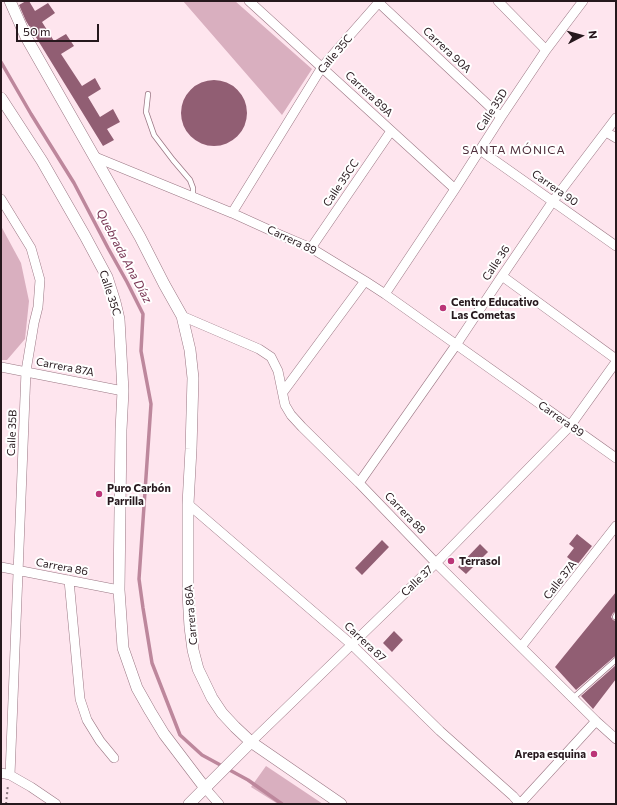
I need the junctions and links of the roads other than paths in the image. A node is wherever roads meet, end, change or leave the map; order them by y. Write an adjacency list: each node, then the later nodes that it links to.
1 (10, 1): 16 (street)
2 (249, 1): 7 (street, Carrera 89A)
3 (498, 1): 6 (street)
4 (582, 1): 6 (street, Calle 35D)
5 (379, 2): 7 (street, Calle 35C); 10 (street, Carrera 90A)
6 (546, 50): 10 (street, Calle 35D)
7 (322, 67): 12 (street, Carrera 89A); 21 (street, Calle 35C)
8 (148, 94): 18 (lane)
9 (1, 98): 32 (street, Calle 35C)
10 (501, 117): 15 (street, Calle 35D)
11 (616, 118): 13 (street, Calle 36)
12 (391, 131): 17 (street, Carrera 89A); 23 (street, Calle 35CC)
13 (606, 132): 14 (street); 20 (street, Calle 36)
14 (616, 138)
15 (480, 150): 17 (street, Calle 35D); 20 (street, Carrera 90)
16 (95, 157): 18 (street, Carrera 89); 27 (street)
17 (455, 190): 26 (street, Calle 35D)
18 (193, 197): 21 (street, Carrera 89)
19 (1, 198): 31 (street, Calle 35B)
20 (554, 201): 22 (street, Carrera 90); 24 (street, Calle 36)
21 (232, 213): 23 (street, Carrera 89)
22 (616, 246)
23 (311, 248): 25 (street, Carrera 89)
24 (502, 276): 28 (street, Calle 36); 29 (street)
25 (365, 281): 26 (street, Carrera 89); 33 (street)
26 (385, 294): 28 (street, Carrera 89)
27 (182, 316): 33 (street, Carrera 88); 37 (street)
28 (456, 345): 34 (street, Carrera 89); 36 (street, Calle 36)
29 (616, 360): 34 (street, Calle 37)
30 (1, 367): 31 (street, Carrera 87A)
31 (26, 371): 32 (street, Carrera 87A); 41 (street, Calle 35B)
32 (123, 391): 43 (street, Calle 35C)
33 (283, 392): 36 (street, Carrera 88)
34 (570, 426): 35 (street, Carrera 89); 39 (street, Calle 37)
35 (616, 458)
36 (359, 483): 39 (street, Carrera 88)
37 (188, 504): 44 (street, Carrera 87); 50 (street, Carrera 86A)
38 (616, 526): 45 (street, Calle 37A)
39 (436, 563): 44 (street, Calle 37); 45 (street, Carrera 88)
40 (1, 567): 41 (street, Carrera 86)
41 (19, 571): 42 (street, Carrera 86); 52 (street, Calle 35B)
42 (69, 580): 43 (street, Carrera 86); 51 (street)
43 (119, 590): 53 (street)
44 (351, 644): 50 (street, Calle 37); 58 (street, Carrera 87)
45 (522, 647): 47 (street, Carrera 88)
46 (616, 660): 47 (lane)
47 (573, 698): 48 (street, Carrera 88)
48 (596, 721): 49 (street, Carrera 88); 58 (street)
49 (616, 739)
50 (251, 742): 53 (street, Calle 37); 57 (street, Carrera 86A)
51 (114, 758)
52 (6, 774): 55 (street)
53 (209, 784): 54 (street, Calle 37); 56 (street)
54 (192, 802)
55 (56, 804)
56 (219, 804)
57 (342, 804)
58 (520, 804)

